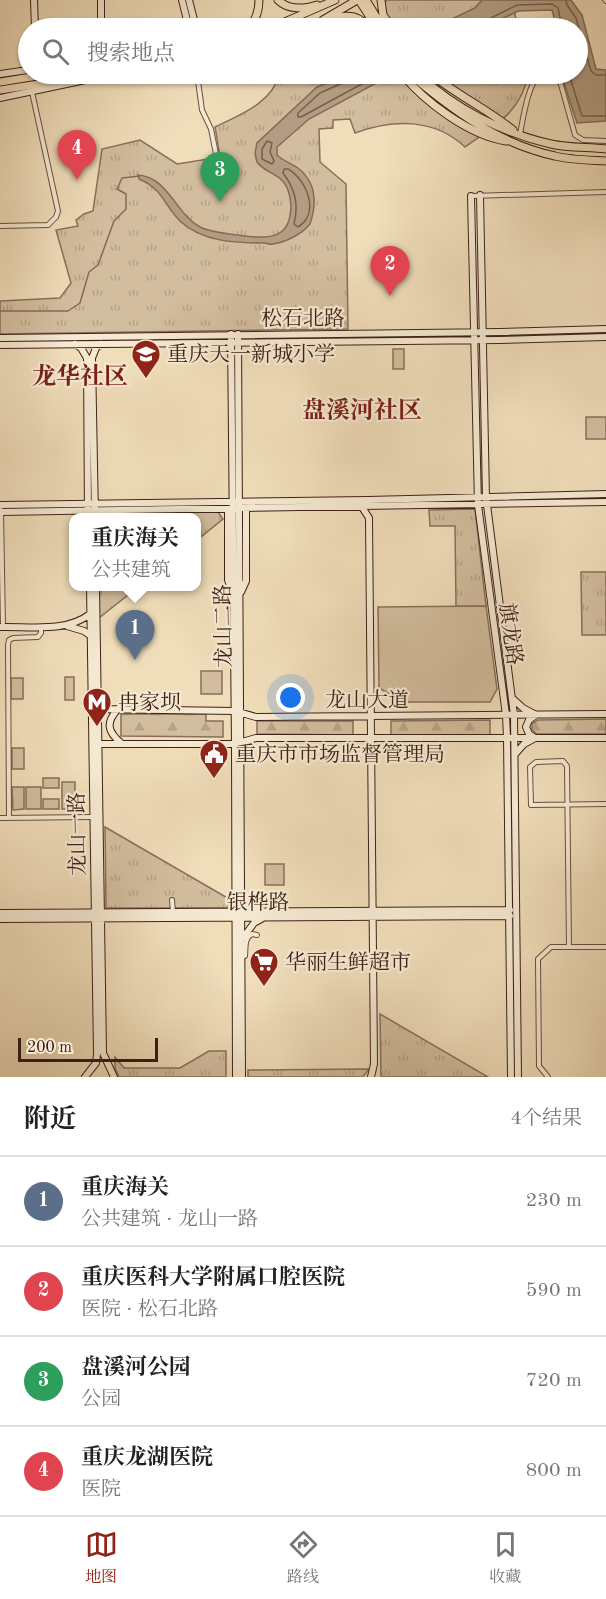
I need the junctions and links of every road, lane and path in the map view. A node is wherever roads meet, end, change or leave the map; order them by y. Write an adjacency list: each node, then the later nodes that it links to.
1 (34, 0): 11 (main road)
2 (101, 0): 12 (main road)
3 (182, 0): 13 (main road)
4 (189, 0): 14 (main road)
5 (260, 0): 15 (main road)
6 (278, 0): 7 (main road)
7 (334, 0): 16 (main road)
8 (358, 0): 17 (main road); 20 (main road)
9 (366, 0): 21 (main road)
10 (381, 0): 22 (main road)
11 (35, 18)
12 (101, 18)
13 (186, 18)
14 (194, 18)
15 (256, 18)
16 (294, 18)
17 (326, 18)
18 (336, 18): 19 (main road)
19 (359, 18)
20 (369, 18)
21 (372, 18)
22 (385, 18)
23 (18, 71): 24 (main road)
24 (0, 74)
25 (18, 79): 26 (main road)
26 (0, 82)
27 (39, 84): 37 (main road)
28 (66, 84): 38 (main road)
29 (198, 84): 44 (street)
30 (419, 84): 36 (main road)
31 (421, 84): 36 (main road)
32 (423, 84): 36 (main road)
33 (445, 84): 40 (main road)
34 (533, 84): 40 (street)
35 (561, 84): 41 (street)
36 (424, 87): 40 (main road); 43 (main road)
37 (0, 90)
38 (32, 92): 39 (main road); 48 (street)
39 (0, 98)
40 (520, 135): 42 (main road)
41 (606, 141)
42 (606, 149)
43 (606, 161)
44 (223, 189)
45 (606, 192): 46 (street)
46 (480, 195): 47 (street); 50 (main road)
47 (471, 196): 51 (main road, 旗龙路)
48 (0, 226)
49 (606, 329): 50 (main road, 松石北路)
50 (482, 332): 51 (main road, 松石北路); 56 (main road)
51 (473, 333): 54 (main road, 松石北路); 55 (main road, 旗龙路)
52 (606, 337): 56 (main road, 松石北路)
53 (0, 338): 54 (main road, 松石北路)
54 (234, 338): 55 (main road, 松石北路); 57 (main road, 松石北路); 66 (main road, 龙山二路)
55 (473, 340): 56 (main road, 松石北路); 61 (main road, 旗龙路)
56 (482, 340): 62 (main road)
57 (102, 343): 58 (main road, 松石北路); 71 (main road)
58 (75, 344): 59 (main road, 松石北路); 71 (main road)
59 (0, 345)
60 (606, 494): 62 (main road)
61 (477, 497): 62 (main road); 64 (main road, 旗龙路); 66 (main road)
62 (486, 497): 65 (main road)
63 (606, 502): 65 (main road)
64 (478, 505): 65 (main road); 68 (main road); 88 (main road, 旗龙路)
65 (486, 505): 81 (main road)
66 (234, 506): 70 (main road); 71 (main road); 75 (main road, 龙山二路); 75 (main road)
67 (362, 507): 68 (main road); 70 (main road); 72 (main road)
68 (376, 507): 72 (main road)
69 (1, 509): 71 (main road); 79 (street)
70 (246, 509): 75 (main road)
71 (91, 511)
72 (369, 518): 89 (main road)
73 (90, 591): 76 (main road, 龙山一路)
74 (96, 591): 82 (main road, 龙山一路)
75 (236, 595): 84 (main road, 龙山二路)
76 (90, 614): 77 (main road); 80 (main road, 龙山一路)
77 (76, 625): 78 (main road); 80 (main road)
78 (41, 626): 79 (main road); 103 (street)
79 (1, 627)
80 (91, 636): 82 (main road, 龙山一路)
81 (512, 699): 86 (main road); 87 (main road)
82 (95, 709): 83 (main road, 龙山大道); 96 (main road, 龙山一路)
83 (118, 709): 84 (main road, 龙山大道); 97 (main road)
84 (238, 712): 89 (main road, 龙山大道); 95 (main road, 龙山二路)
85 (606, 714): 87 (main road, 龙山大道)
86 (514, 715): 87 (main road, 龙山大道); 88 (main road, 龙山大道); 91 (main road)
87 (536, 715): 92 (main road)
88 (506, 716): 89 (main road, 龙山大道); 90 (main road, 旗龙路)
89 (370, 717): 94 (main road)
90 (507, 738): 91 (main road, 龙山大道); 94 (main road, 龙山大道); 108 (main road, 旗龙路)
91 (514, 738): 92 (main road, 龙山大道); 98 (main road)
92 (535, 738): 93 (main road, 龙山大道); 98 (main road)
93 (606, 738)
94 (370, 739): 95 (main road, 龙山大道); 110 (main road)
95 (238, 743): 97 (main road, 龙山大道); 104 (main road, 龙山二路); 111 (main road, 龙山二路)
96 (96, 744): 97 (main road, 龙山大道); 101 (main road, 龙山一路)
97 (122, 744)
98 (515, 755): 109 (main road)
99 (606, 804): 100 (street)
100 (568, 805): 100 (street); 118 (street)
101 (97, 817): 103 (street); 113 (main road, 龙山一路)
102 (0, 818): 103 (street)
103 (9, 818)
104 (241, 892): 111 (main road, 龙山二路); 112 (main road)
105 (172, 900): 107 (street)
106 (0, 913): 113 (main road, 银桦路)
107 (173, 913): 111 (main road, 银桦路); 113 (main road, 银桦路)
108 (508, 913): 109 (main road, 银桦路); 110 (main road, 银桦路); 127 (main road, 旗龙路)
109 (517, 913): 128 (main road)
110 (373, 914): 112 (main road, 银桦路); 120 (main road)
111 (239, 915): 112 (main road, 银桦路); 113 (main road, 银桦路); 116 (main road); 123 (main road)
112 (263, 915): 116 (main road)
113 (98, 916): 114 (main road, 银桦路); 121 (main road, 龙山一路); 122 (main road, 龙山一路)
114 (0, 919)
115 (257, 935): 119 (street)
116 (242, 942): 119 (main road)
117 (606, 946): 118 (street)
118 (569, 947): 129 (street)
119 (242, 956): 124 (main road)
120 (374, 1064): 125 (main road); 126 (main road)
121 (85, 1077)
122 (114, 1077)
123 (236, 1077)
124 (242, 1077)
125 (371, 1077)
126 (378, 1077)
127 (511, 1077)
128 (518, 1077)
129 (548, 1077)

